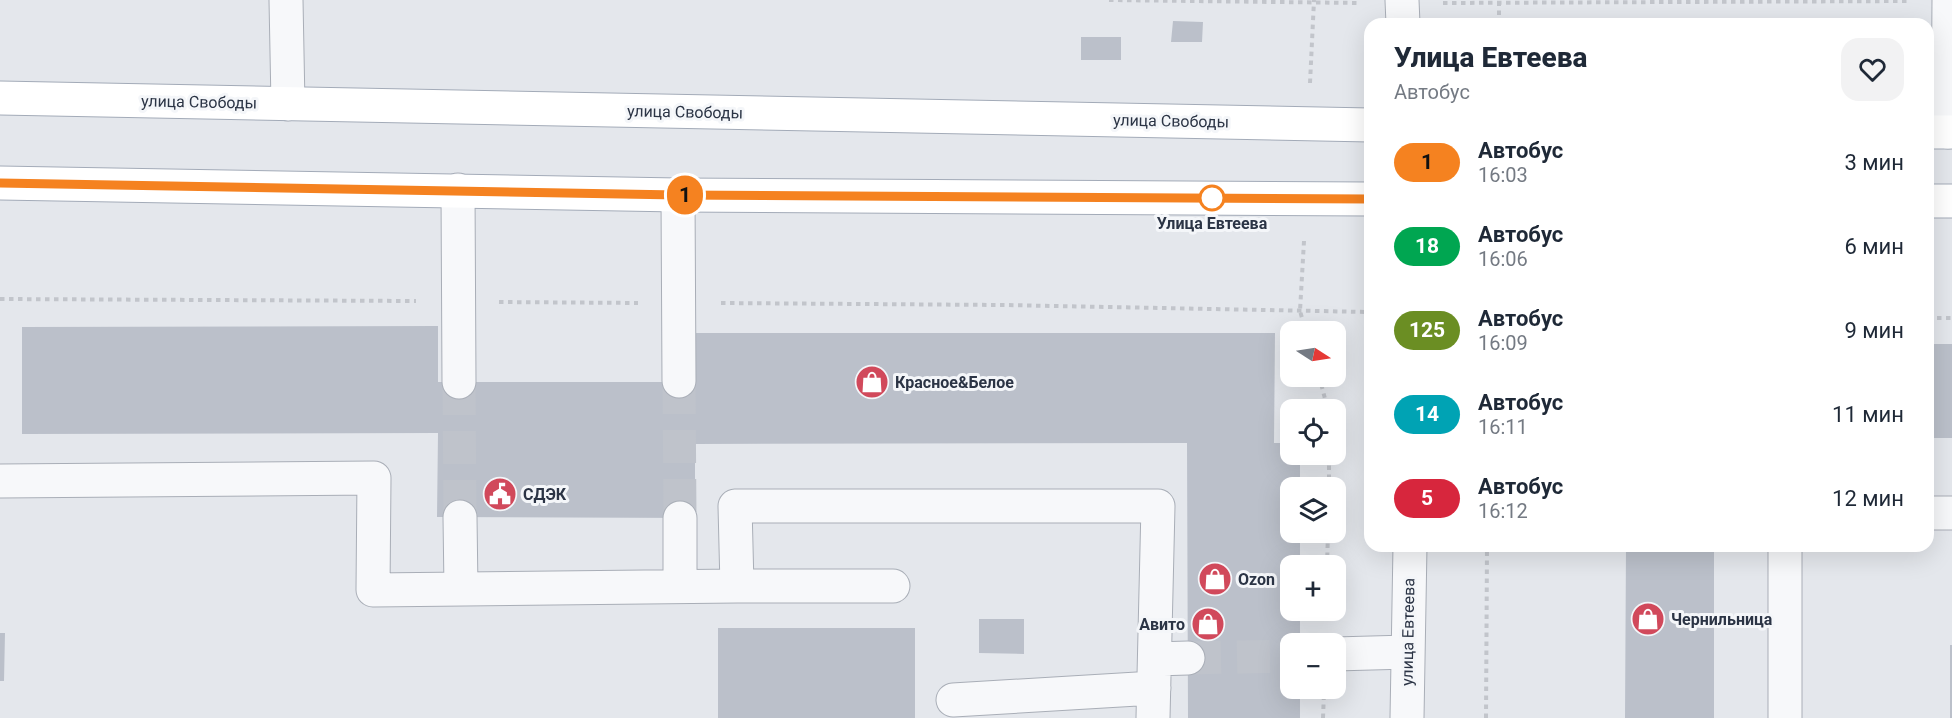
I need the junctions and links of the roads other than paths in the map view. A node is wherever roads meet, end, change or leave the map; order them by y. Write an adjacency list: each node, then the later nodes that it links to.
1 (286, 0): 6 (street)
2 (1402, 0): 4 (street)
3 (1949, 0): 8 (street)
4 (1402, 18)
5 (0, 98): 6 (main road, улица Свободы)
6 (288, 104): 7 (main road, улица Свободы)
7 (1364, 125)
8 (1943, 132)
9 (0, 183): 10 (main road)
10 (458, 190): 11 (main road); 16 (street)
11 (678, 195): 12 (main road); 15 (street)
12 (1364, 199)
13 (1934, 201): 14 (main road)
14 (1952, 201)
15 (679, 381)
16 (459, 382)
17 (0, 481): 27 (street)
18 (1934, 513): 19 (street)
19 (1952, 513)
20 (460, 517): 27 (street)
21 (680, 518): 24 (street)
22 (1410, 552): 28 (street, улица Евтеева)
23 (1785, 552): 34 (street)
24 (680, 586): 25 (street); 27 (street)
25 (737, 586): 26 (street); 31 (street)
26 (893, 586)
27 (461, 589)
28 (1408, 652): 29 (street); 33 (street, улица Евтеева)
29 (1346, 654)
30 (1188, 658): 31 (street)
31 (1154, 688): 32 (street)
32 (952, 700)
33 (1407, 718)
34 (1785, 718)

